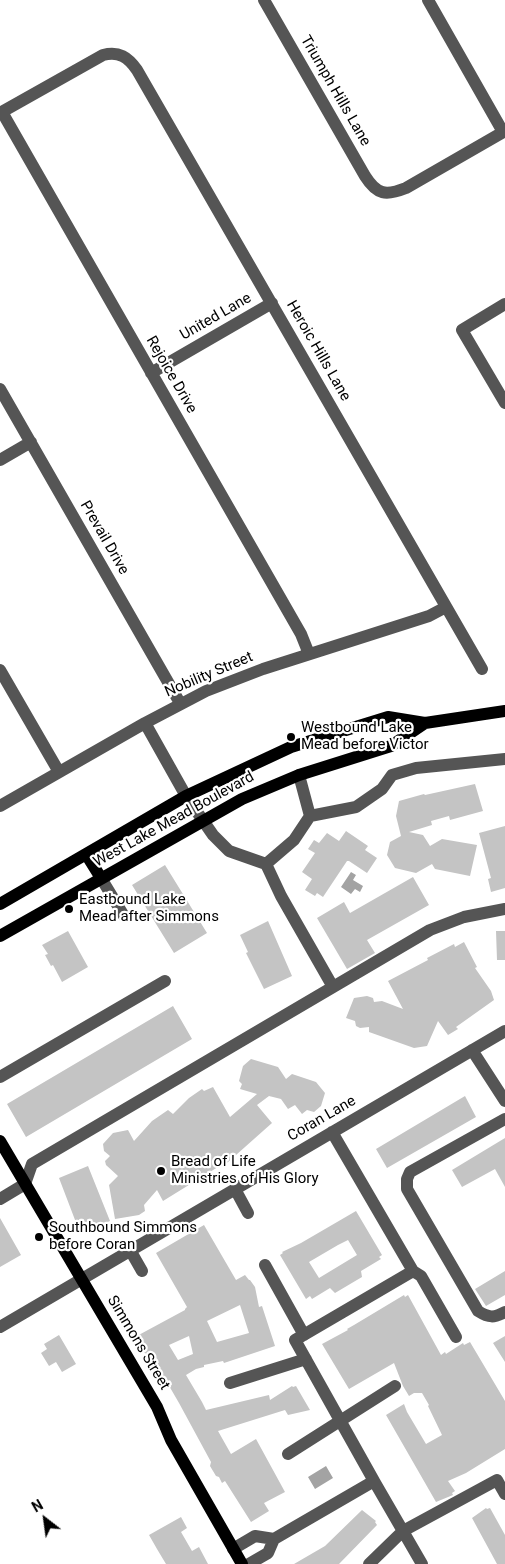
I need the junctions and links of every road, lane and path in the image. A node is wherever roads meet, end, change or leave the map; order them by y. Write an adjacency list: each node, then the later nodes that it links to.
1 (264, 0): 4 (street, Triumph Hills Lane)
2 (428, 0): 4 (street)
3 (1, 113): 5 (street, Heroic Hills Lane); 7 (street, Rejoice Drive)
4 (504, 131)
5 (272, 303): 7 (street, United Lane); 12 (street, Heroic Hills Lane)
6 (505, 304): 9 (street)
7 (151, 374): 13 (street, Rejoice Drive)
8 (0, 389): 10 (street, Prevail Drive)
9 (505, 403)
10 (31, 442): 11 (street); 16 (street, Prevail Drive)
11 (0, 460)
12 (446, 607): 13 (street, Nobility Street); 14 (street, Heroic Hills Lane)
13 (309, 654): 16 (street, Nobility Street)
14 (482, 669)
15 (0, 670): 21 (street)
16 (180, 703): 18 (street, Nobility Street)
17 (505, 710): 19 (main road, West Lake Mead Boulevard)
18 (145, 723): 21 (street, Nobility Street); 23 (street)
19 (425, 723): 22 (main road, West Lake Mead Boulevard); 23 (main road, West Lake Mead Boulevard)
20 (505, 759): 25 (street)
21 (59, 772): 24 (street, Nobility Street)
22 (300, 775): 25 (street); 26 (main road, West Lake Mead Boulevard)
23 (186, 796): 26 (street); 27 (main road, West Lake Mead Boulevard)
24 (0, 806)
25 (310, 816): 28 (street)
26 (204, 819): 28 (street); 29 (main road, West Lake Mead Boulevard)
27 (86, 854): 29 (main road); 30 (main road, West Lake Mead Boulevard)
28 (266, 864): 35 (street)
29 (101, 878): 32 (street); 33 (main road, West Lake Mead Boulevard)
30 (0, 904)
31 (505, 909): 35 (street)
32 (124, 916)
33 (0, 936)
34 (165, 981): 38 (street)
35 (333, 987): 43 (street)
36 (505, 1031): 37 (street, Coran Lane)
37 (472, 1050): 39 (street); 41 (street, Coran Lane)
38 (0, 1078)
39 (505, 1101)
40 (505, 1119): 52 (street)
41 (332, 1132): 44 (street, Coran Lane); 50 (street)
42 (0, 1141): 43 (main road, Simmons Street)
43 (25, 1184): 45 (street); 51 (main road, Simmons Street)
44 (235, 1189): 46 (street); 47 (street, Coran Lane)
45 (0, 1199)
46 (248, 1213)
47 (130, 1250): 49 (street); 51 (street, Coran Lane)
48 (265, 1265): 54 (street)
49 (142, 1271)
50 (413, 1271): 54 (street); 55 (street)
51 (81, 1280): 53 (street, Coran Lane); 65 (main road, Simmons Street)
52 (505, 1312)
53 (0, 1327)
54 (304, 1335): 56 (street)
55 (456, 1337)
56 (306, 1359): 57 (street); 59 (street)
57 (230, 1383)
58 (395, 1386): 59 (street)
59 (341, 1421): 60 (street); 61 (street)
60 (288, 1454)
61 (374, 1481): 63 (street); 64 (street)
62 (505, 1494): 63 (street)
63 (403, 1531): 68 (street); 69 (street)
64 (274, 1538): 65 (street); 67 (street)
65 (233, 1549): 66 (main road, Simmons Street)
66 (242, 1564)
67 (249, 1564)
68 (369, 1564)
69 (422, 1564)

